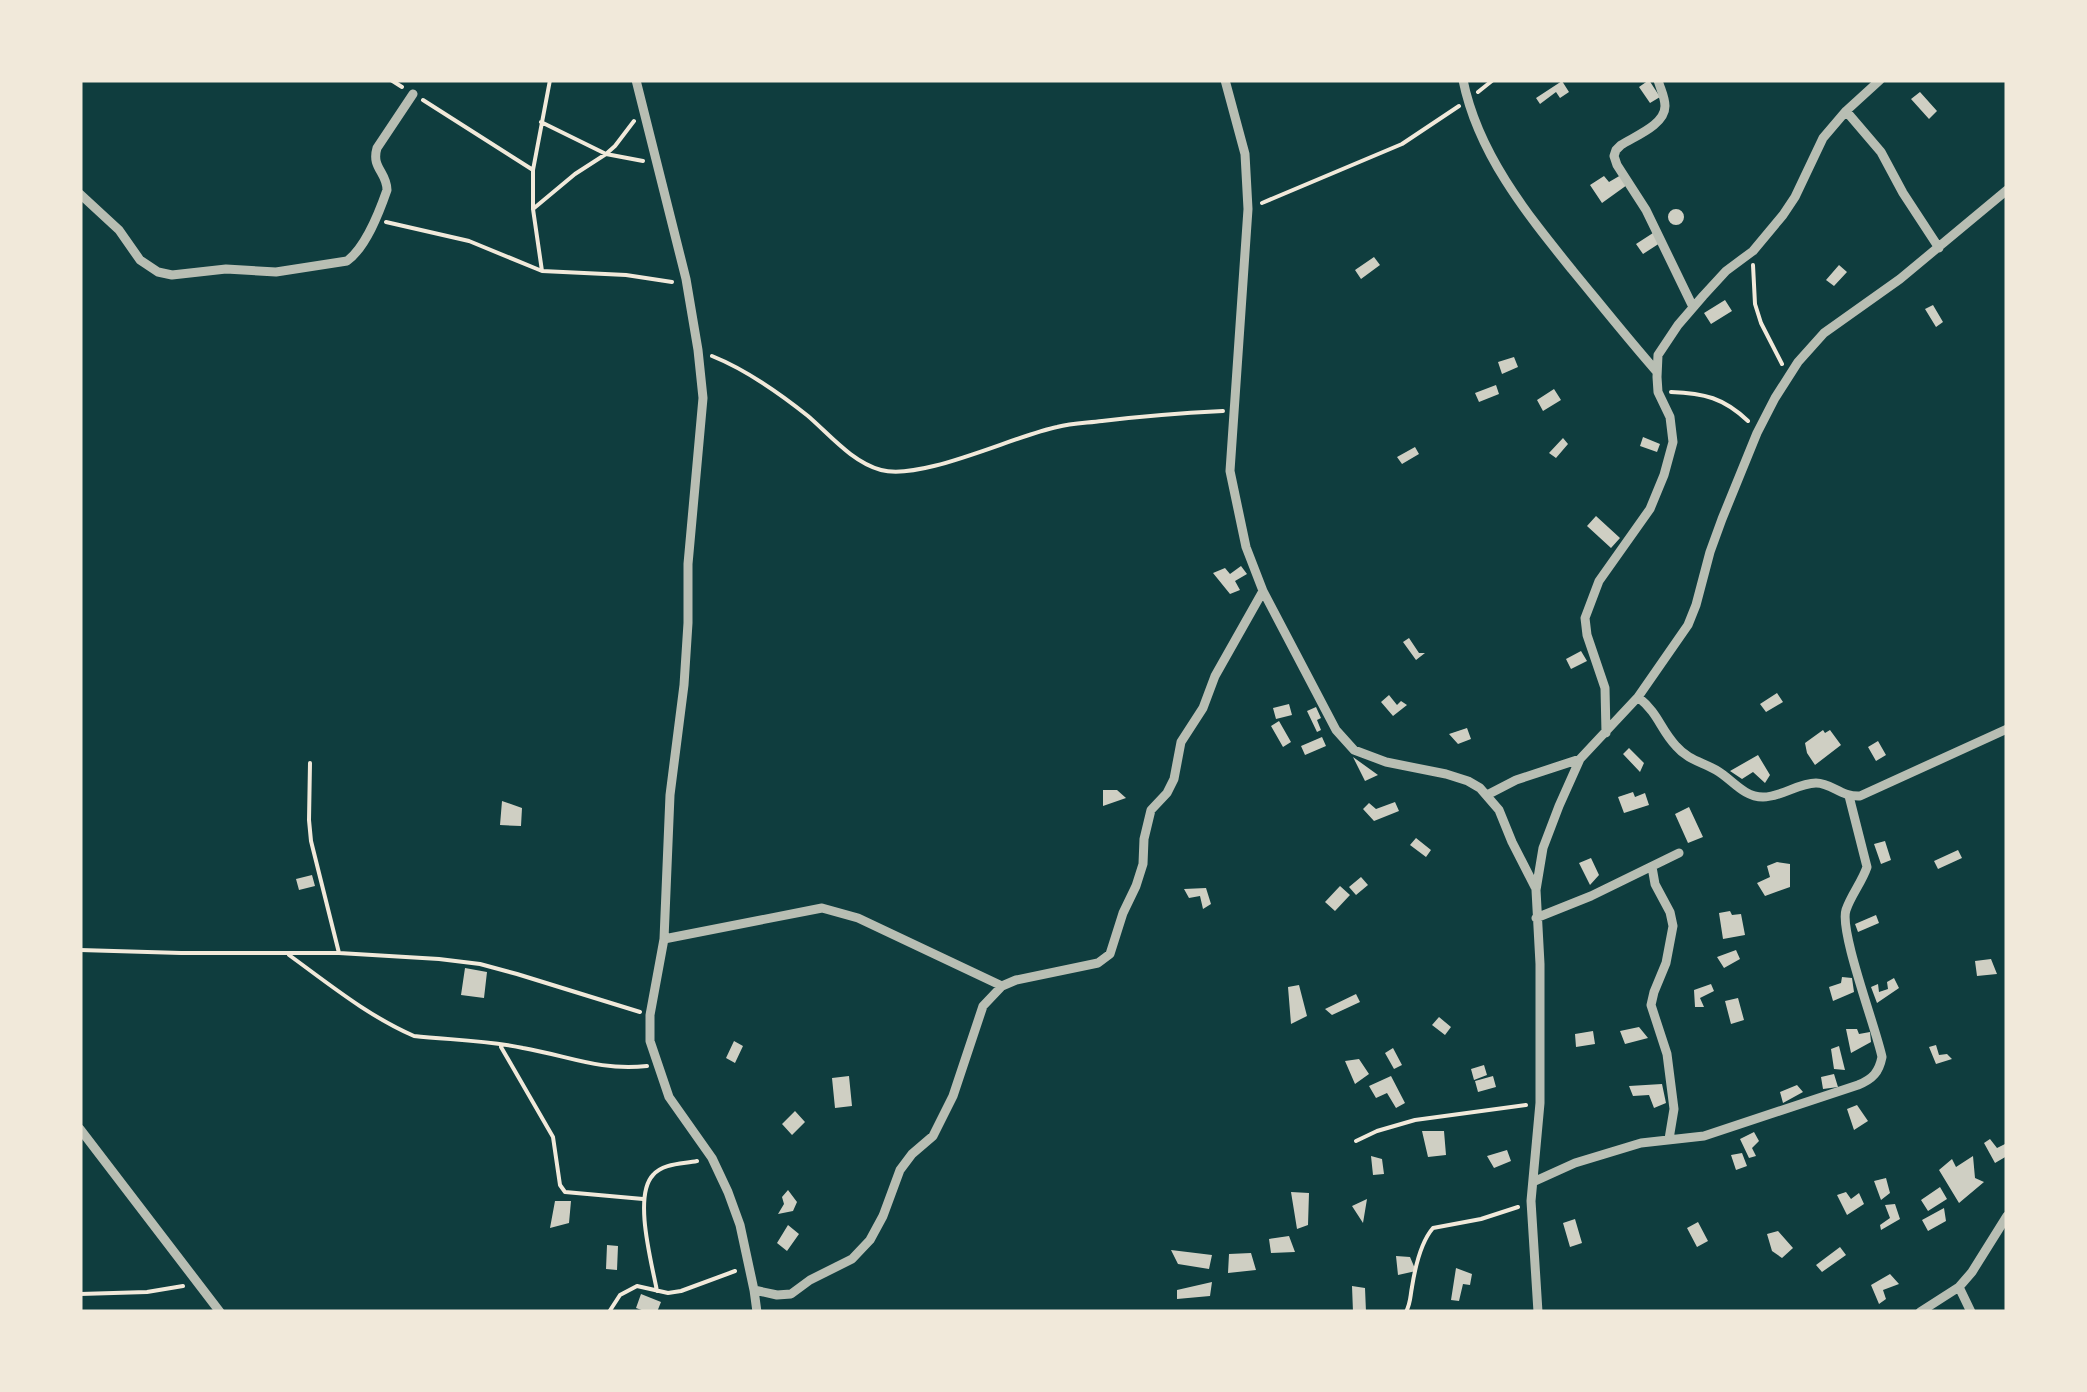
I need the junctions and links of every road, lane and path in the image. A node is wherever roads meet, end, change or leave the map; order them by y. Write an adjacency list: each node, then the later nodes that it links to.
1 (391, 80): 9 (path)
2 (550, 80): 13 (path)
3 (636, 80): 11 (street)
4 (1225, 80): 20 (street)
5 (1464, 80): 10 (street)
6 (1494, 80): 10 (path)
7 (1658, 80): 26 (street)
8 (1880, 80): 12 (street)
9 (413, 94): 16 (path); 21 (street)
10 (1468, 100): 20 (path); 28 (street)
11 (643, 105): 14 (path); 15 (street)
12 (1846, 111): 22 (street); 23 (street)
13 (541, 122): 14 (path); 16 (path)
14 (606, 154): 15 (path); 19 (path)
15 (656, 162): 25 (street)
16 (533, 170): 19 (path)
17 (2007, 190): 22 (street)
18 (80, 194): 21 (street)
19 (533, 209): 24 (path)
20 (1248, 209): 31 (street)
21 (374, 220): 24 (path)
22 (1939, 248): 29 (street)
23 (1753, 251): 26 (street); 29 (path)
24 (542, 271): 25 (path)
25 (686, 279): 27 (street)
26 (1694, 307): 28 (street)
27 (698, 350): 31 (path); 45 (street)
28 (1657, 372): 30 (street)
29 (1790, 377): 32 (street)
30 (1658, 392): 32 (path); 36 (street)
31 (1233, 410): 33 (street)
32 (1757, 433): 34 (street)
33 (1263, 591): 39 (street); 49 (street)
34 (1638, 697): 36 (street); 40 (street)
35 (2007, 729): 40 (street)
36 (1606, 733): 37 (street)
37 (1580, 760): 39 (street); 43 (street)
38 (310, 763): 48 (path)
39 (1486, 795): 43 (street)
40 (1849, 796): 55 (street)
41 (1679, 854): 42 (street)
42 (1652, 867): 44 (street); 55 (street)
43 (1536, 890): 44 (street)
44 (1536, 918): 53 (street)
45 (664, 939): 49 (street); 50 (street)
46 (80, 950): 47 (path)
47 (288, 954): 48 (path); 51 (path)
48 (340, 954): 50 (path)
49 (1002, 986): 65 (street)
50 (650, 1015): 52 (street)
51 (500, 1044): 52 (path); 59 (path)
52 (657, 1064): 57 (street)
53 (1540, 1102): 56 (path); 58 (street)
54 (80, 1128): 63 (street)
55 (1668, 1139): 58 (street)
56 (1356, 1141)
57 (712, 1158): 59 (path); 62 (street)
58 (1534, 1182): 60 (street)
59 (644, 1199): 66 (path)
60 (1531, 1201): 71 (path); 72 (street)
61 (2007, 1216): 64 (street)
62 (750, 1268): 65 (street); 66 (path)
63 (198, 1284): 67 (path); 68 (street)
64 (1960, 1287): 73 (street); 74 (street)
65 (754, 1290): 70 (street)
66 (657, 1291): 69 (path)
67 (80, 1294)
68 (220, 1312)
69 (609, 1312)
70 (757, 1312)
71 (1406, 1312)
72 (1538, 1312)
73 (1920, 1312)
74 (1971, 1312)

